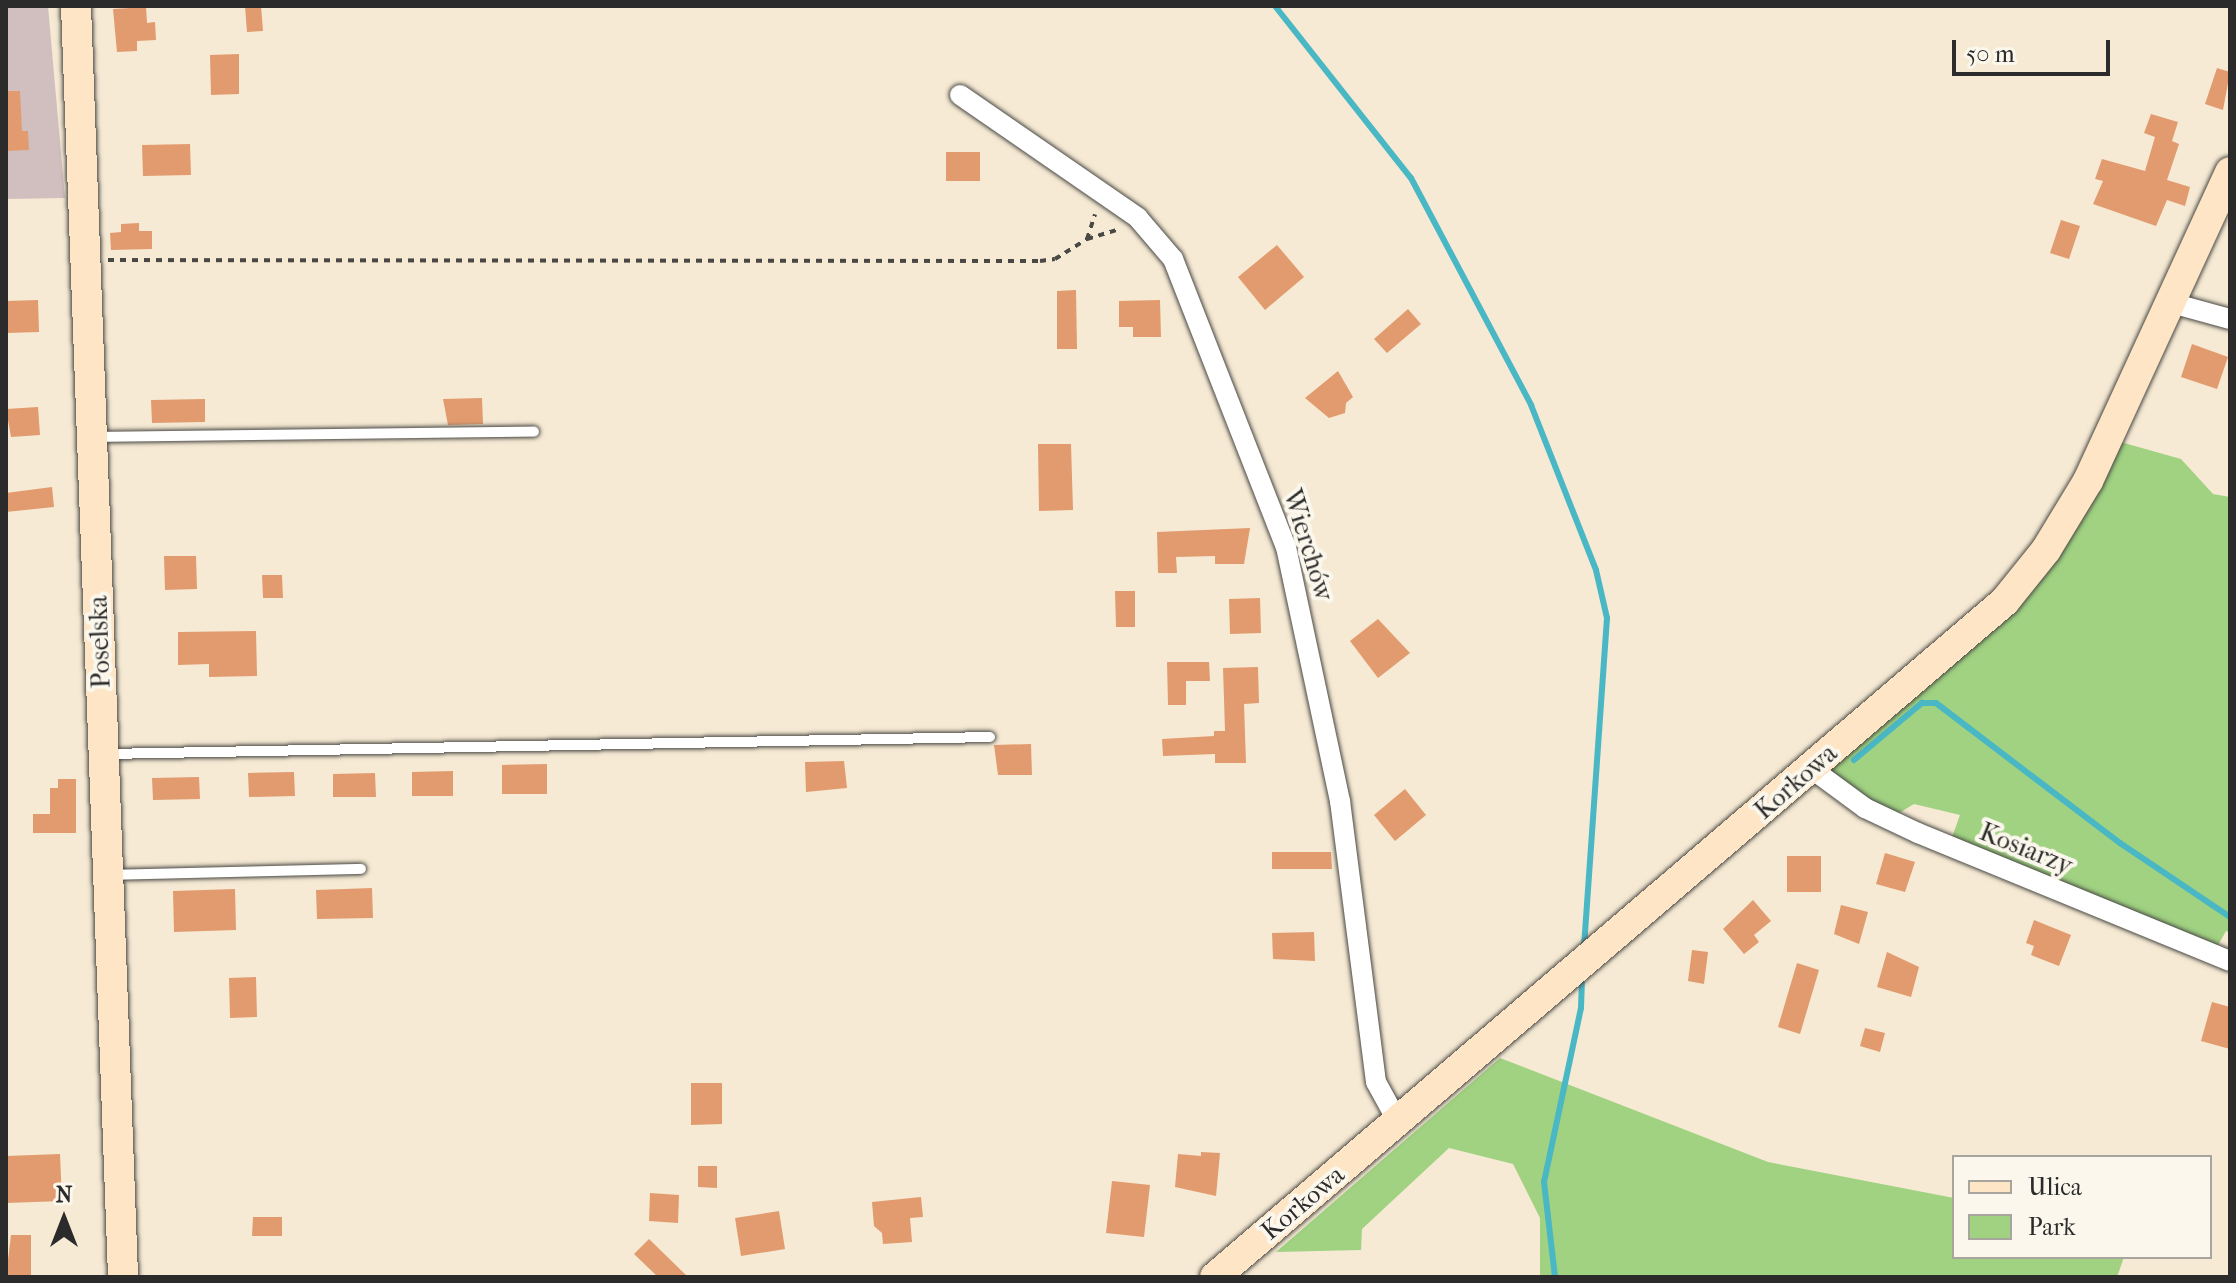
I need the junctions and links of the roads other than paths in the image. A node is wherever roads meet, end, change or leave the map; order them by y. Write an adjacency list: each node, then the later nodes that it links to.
1 (76, 6): 7 (street, Poselska)
2 (960, 95): 14 (street, Wierchów)
3 (2230, 172): 4 (street, Korkowa)
4 (2168, 302): 5 (street); 10 (street, Korkowa)
5 (2230, 319)
6 (534, 432): 7 (lane)
7 (92, 437): 9 (street, Poselska)
8 (990, 737): 9 (lane)
9 (104, 754): 12 (street, Poselska)
10 (1812, 769): 13 (street, Kosiarzy); 14 (street, Korkowa)
11 (361, 869): 12 (lane)
12 (109, 875): 15 (street, Poselska)
13 (2230, 961)
14 (1398, 1122): 16 (street, Korkowa)
15 (123, 1277)
16 (1215, 1277)

